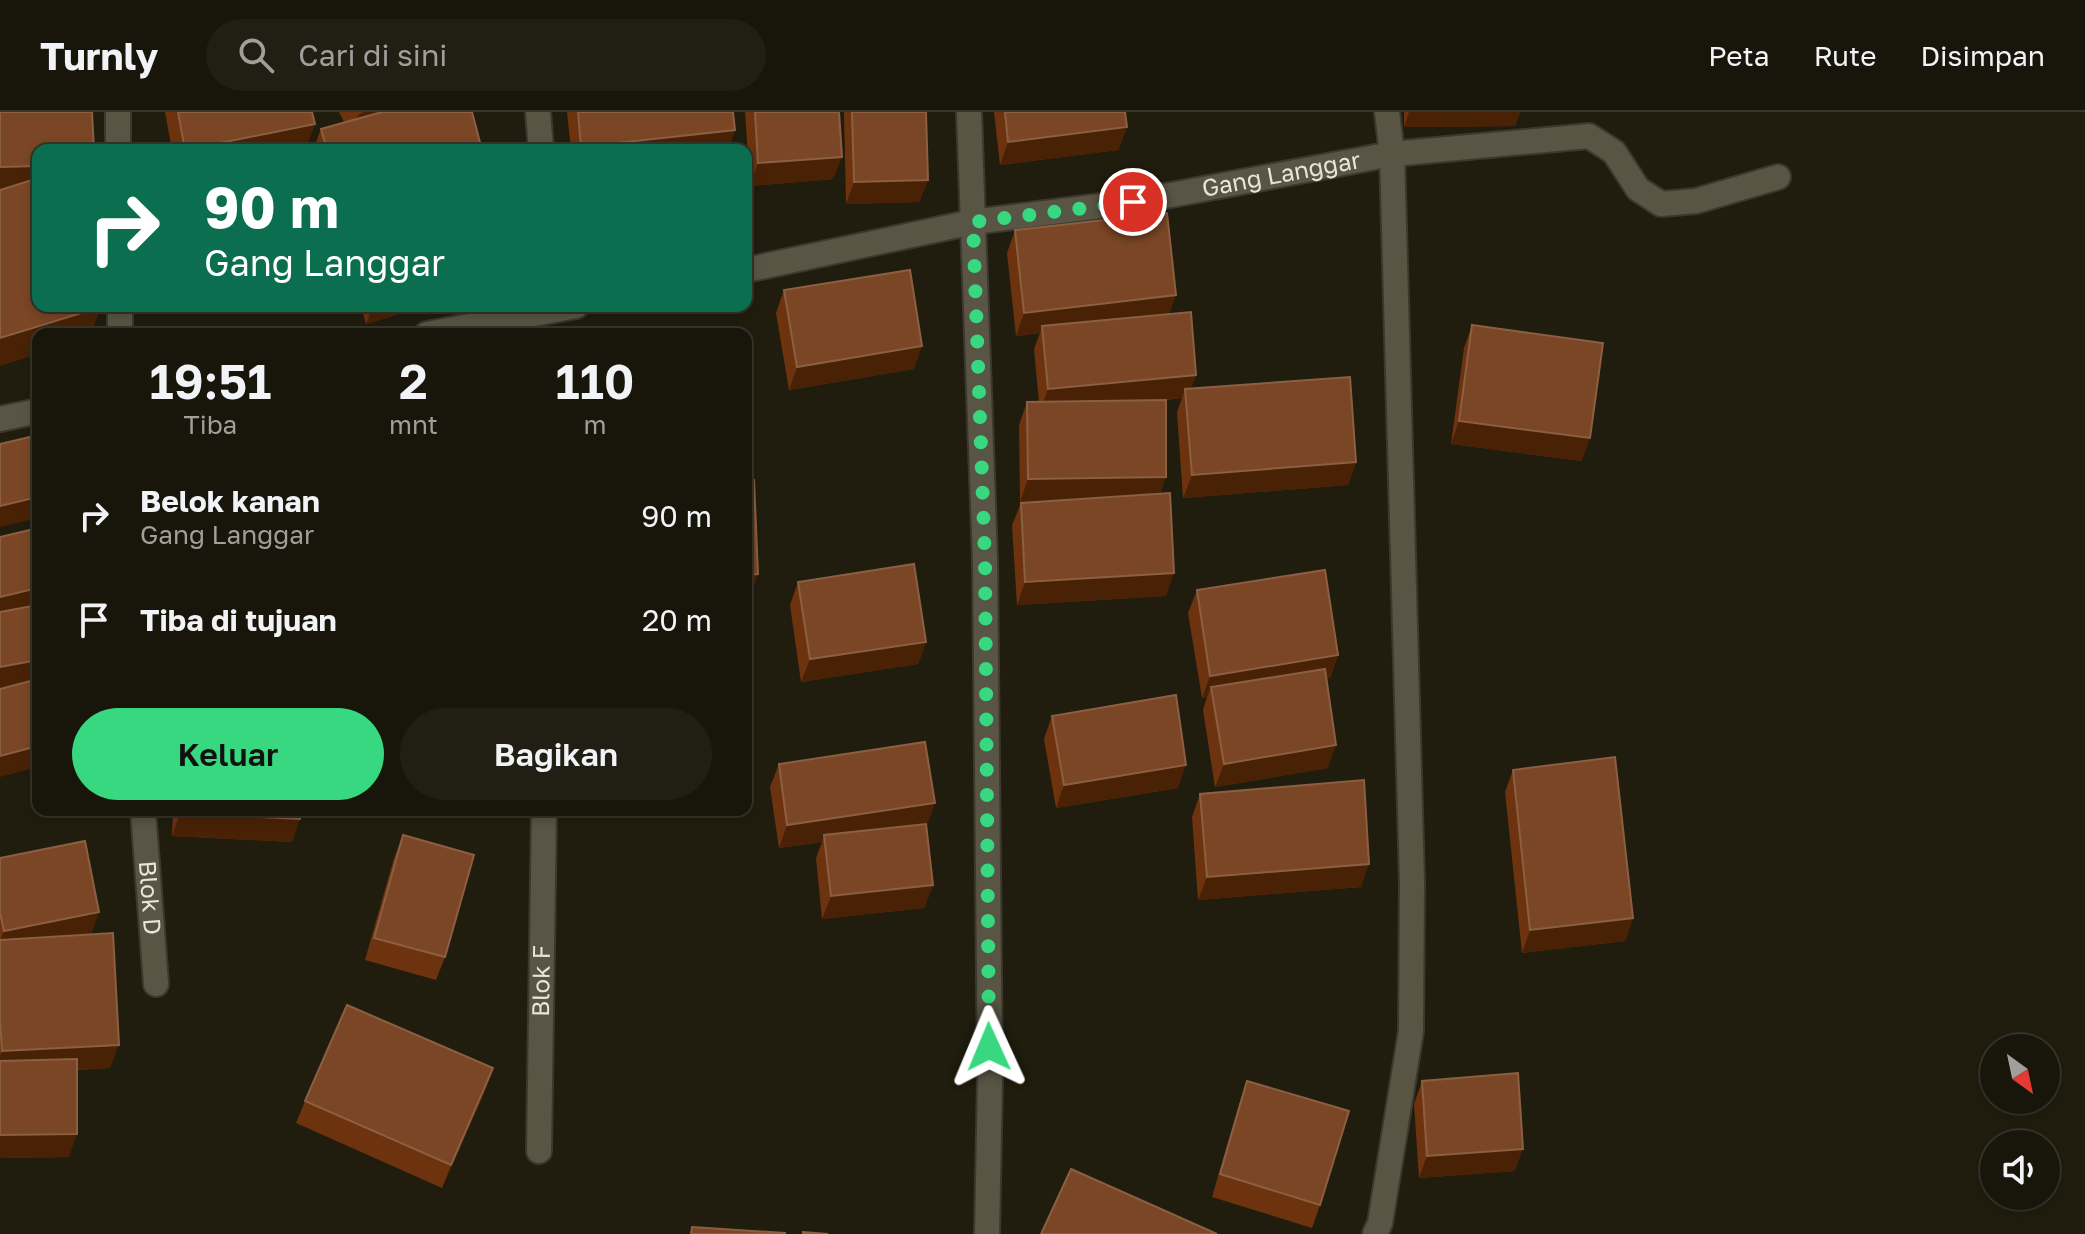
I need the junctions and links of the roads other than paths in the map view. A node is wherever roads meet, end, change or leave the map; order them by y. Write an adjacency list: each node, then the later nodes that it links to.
1 (118, 112): 5 (street)
2 (538, 112): 6 (street)
3 (969, 112): 9 (street)
4 (1387, 112): 7 (street)
5 (118, 144)
6 (541, 144)
7 (1392, 154): 8 (street, Gang Langgar); 9 (street, Gang Langgar); 20 (street)
8 (1778, 177)
9 (973, 222): 10 (street, Gang Langgar); 19 (street)
10 (752, 269)
11 (561, 314): 12 (street)
12 (467, 328)
13 (32, 412): 14 (street)
14 (0, 419)
15 (143, 816): 17 (street, Blok D)
16 (544, 816): 18 (street, Blok F)
17 (156, 984)
18 (539, 1151)
19 (987, 1234)
20 (1375, 1234)

